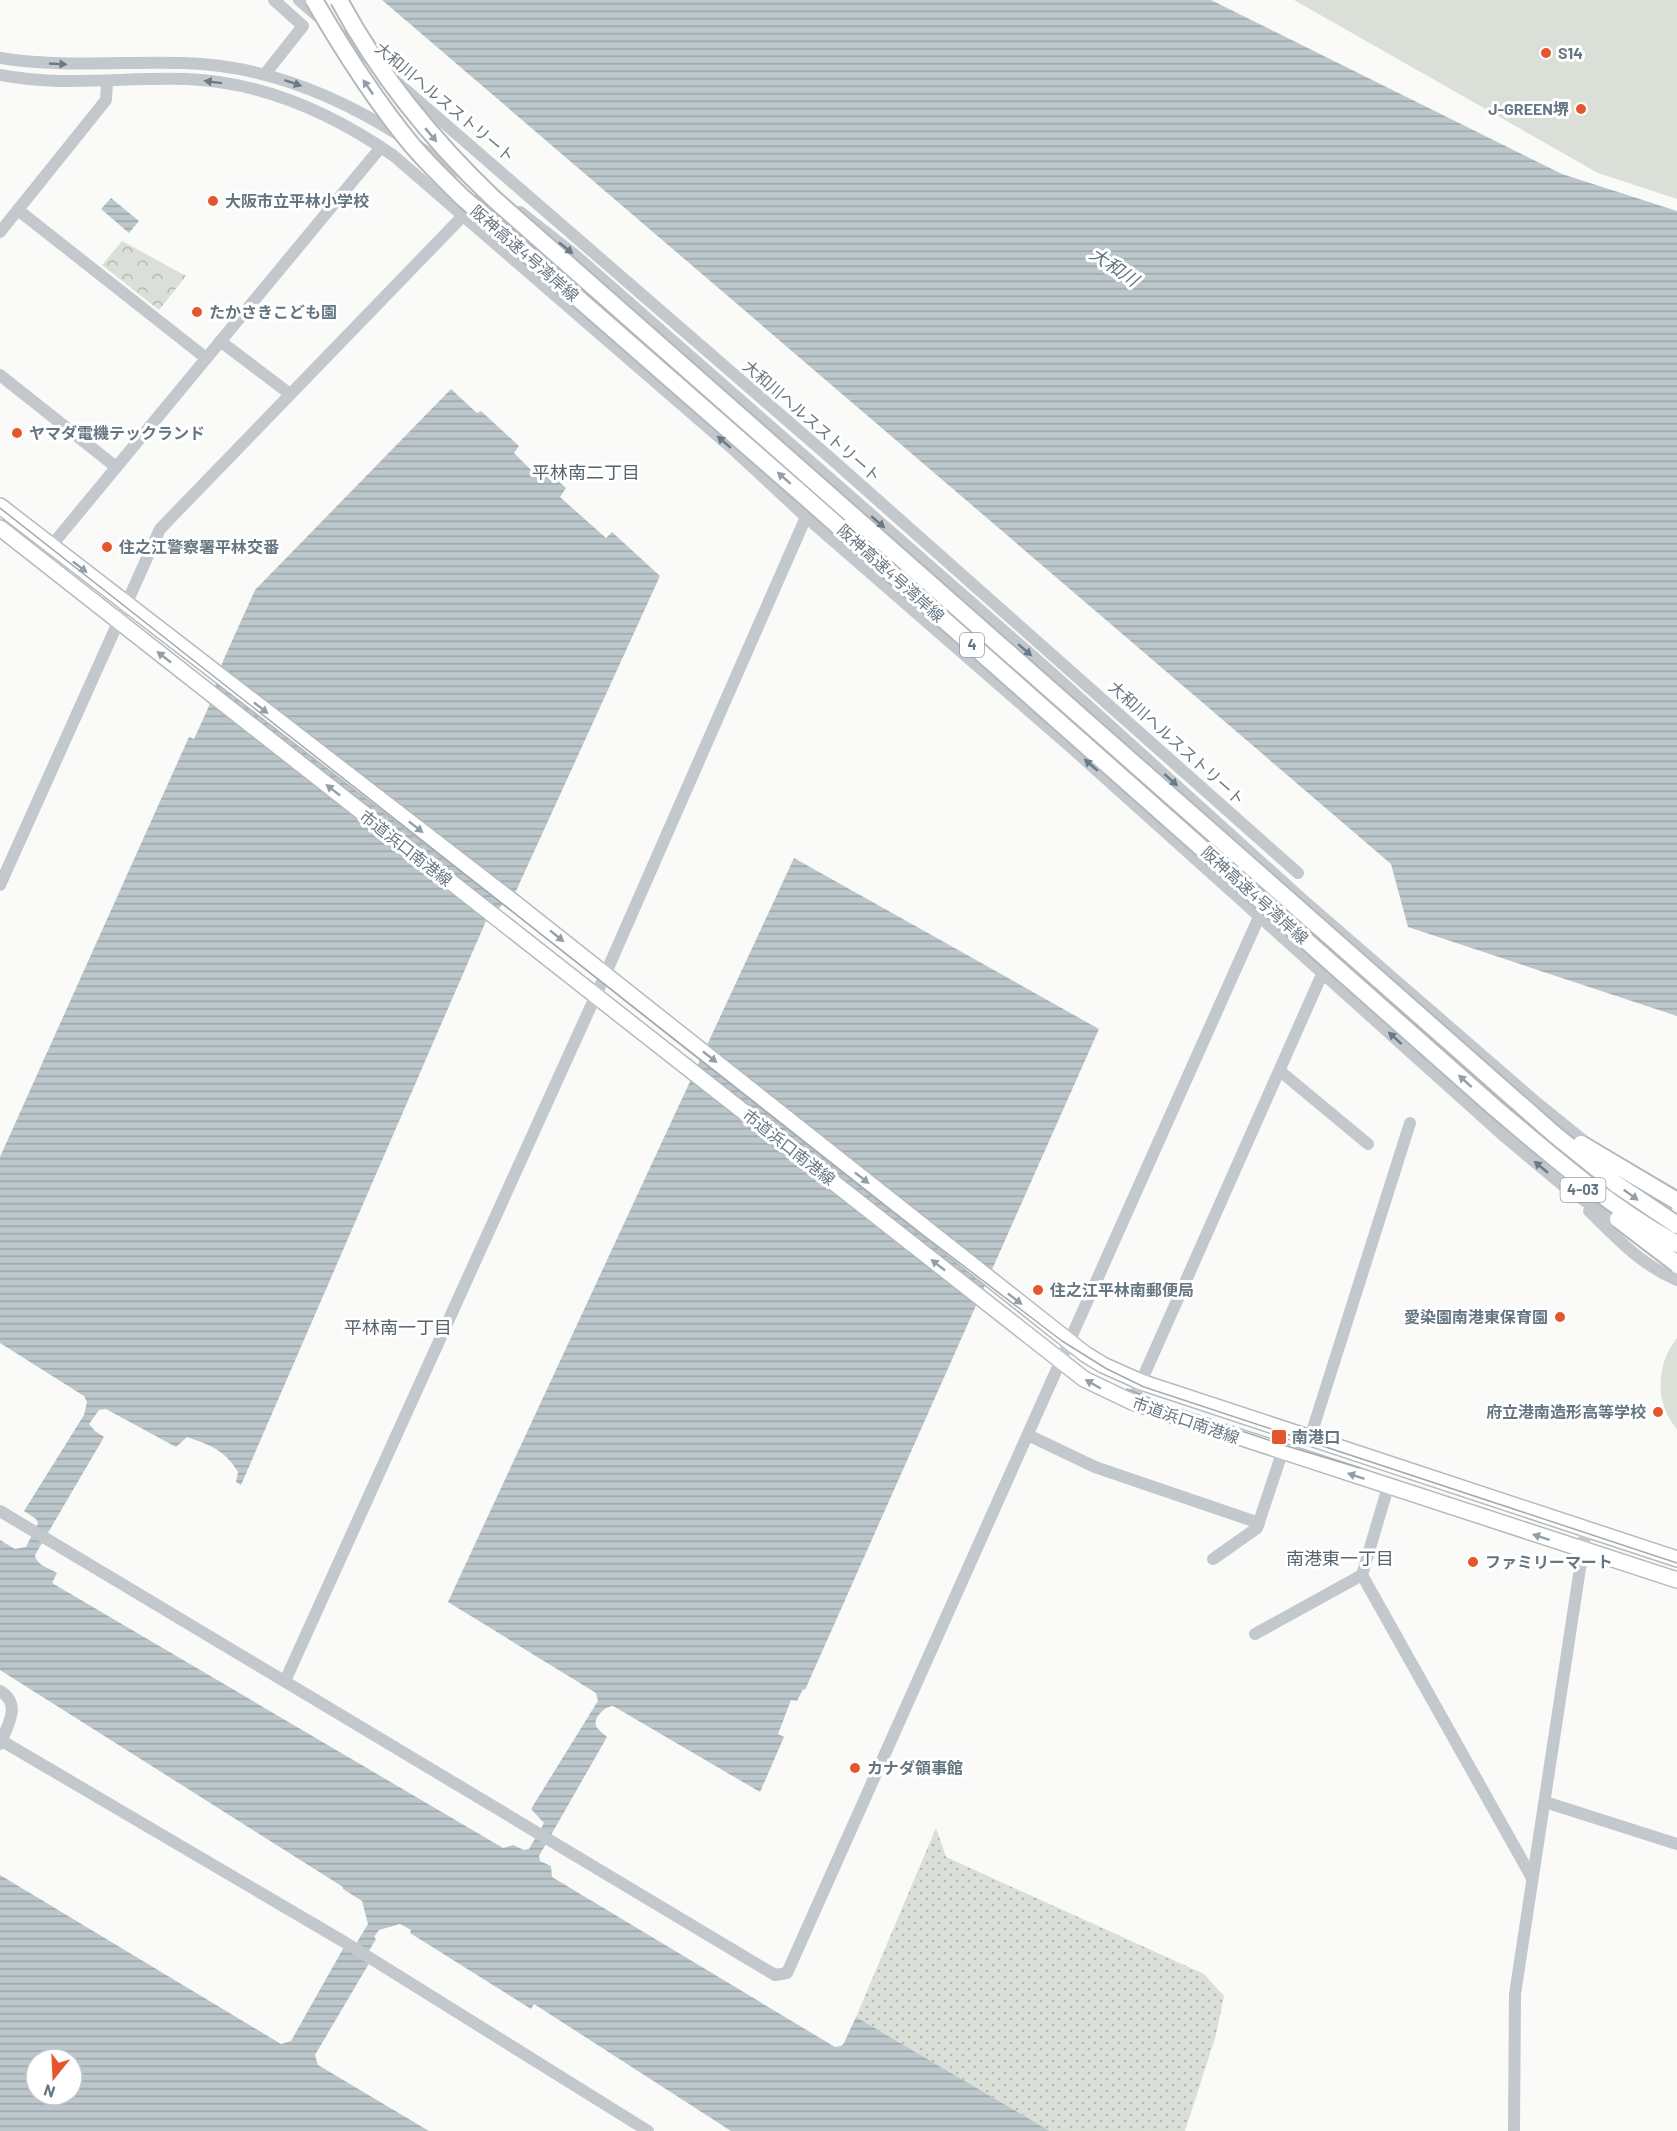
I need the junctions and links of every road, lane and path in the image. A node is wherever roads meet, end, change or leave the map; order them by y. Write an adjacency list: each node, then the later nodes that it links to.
1 (274, 0): 6 (street)
2 (299, 0): 26 (street, 大和川ヘルスストリート)
3 (314, 0): 36 (highway, 阪神高速4号湾岸線 / 4, one-way to 3, bridge)
4 (339, 0): 35 (highway, 阪神高速4号湾岸線 / 4, one-way to 35, bridge)
5 (0, 58): 6 (street, one-way to 6)
6 (265, 74): 10 (street, one-way to 10)
7 (0, 75): 8 (street)
8 (107, 81): 9 (street, one-way to 8); 11 (street)
9 (381, 147): 12 (street); 14 (street)
10 (488, 190): 12 (street); 19 (street, one-way to 19)
11 (18, 210): 13 (street); 15 (street)
12 (464, 215): 17 (street); 21 (street, one-way to 12)
13 (0, 232)
14 (220, 341): 15 (street); 17 (street)
15 (206, 358): 18 (street)
16 (0, 375): 18 (street)
17 (290, 394): 24 (street)
18 (116, 467): 23 (street)
19 (834, 484): 21 (street); 28 (street, one-way to 28)
20 (0, 506): 23 (main road, 市道浜口南港線)
21 (806, 517): 29 (street, one-way to 21); 31 (street)
22 (0, 528): 25 (main road, 市道浜口南港線)
23 (51, 545): 24 (main road, 市道浜口南港線, one-way to 24)
24 (127, 604): 25 (street); 31 (main road, 市道浜口南港線, one-way to 31)
25 (119, 622): 27 (street); 32 (main road, 市道浜口南港線, one-way to 25)
26 (1298, 873)
27 (0, 885)
28 (1298, 896): 29 (street); 33 (street)
29 (1259, 917): 30 (street); 48 (street)
30 (1323, 972): 34 (street); 39 (street, one-way to 30)
31 (605, 975): 32 (street); 48 (main road, 市道浜口南港線, one-way to 48)
32 (595, 997): 49 (main road, 市道浜口南港線, one-way to 32); 65 (street)
33 (1454, 1032): 40 (street); 42 (street)
34 (1280, 1071): 38 (street); 50 (street)
35 (1491, 1077): 41 (highway, 4-03, bridge); 43 (highway, 阪神高速4号湾岸線 / 4, one-way to 43, bridge)
36 (1495, 1108): 44 (highway, 阪神高速4号湾岸線 / 4, bridge); 46 (highway, 4-03, bridge)
37 (1410, 1123): 53 (street)
38 (1368, 1144)
39 (1566, 1188): 45 (street); 47 (street)
40 (1677, 1195)
41 (1677, 1201)
42 (1677, 1210)
43 (1677, 1225)
44 (1677, 1244)
45 (1677, 1257)
46 (1677, 1264)
47 (1677, 1280)
48 (1069, 1342): 49 (street); 50 (main road, 市道浜口南港線)
49 (1060, 1362): 51 (main road, 市道浜口南港線, one-way to 49); 52 (street)
50 (1141, 1382): 51 (street); 53 (main road, 市道浜口南港線)
51 (1132, 1402): 54 (main road, 市道浜口南港線)
52 (1028, 1436): 57 (street); 65 (street)
53 (1310, 1438): 58 (main road, 市道浜口南港線)
54 (1282, 1453): 55 (main road, 市道浜口南港線, one-way to 54); 57 (street)
55 (1389, 1487): 59 (main road, 市道浜口南港線, one-way to 55); 62 (street)
56 (0, 1511): 65 (street)
57 (1259, 1522): 60 (street)
58 (1586, 1529): 59 (street); 61 (main road, 市道浜口南港線)
59 (1582, 1550): 63 (main road, 市道浜口南港線); 68 (street)
60 (1213, 1559)
61 (1677, 1559)
62 (1362, 1575): 64 (street); 70 (street)
63 (1677, 1580)
64 (1255, 1634)
65 (285, 1681)
66 (0, 1690): 67 (street)
67 (1, 1742): 71 (street)
68 (1545, 1802): 69 (street); 70 (street)
69 (1677, 1844)
70 (1532, 1878): 72 (street)
71 (648, 2131)
72 (1514, 2131)

